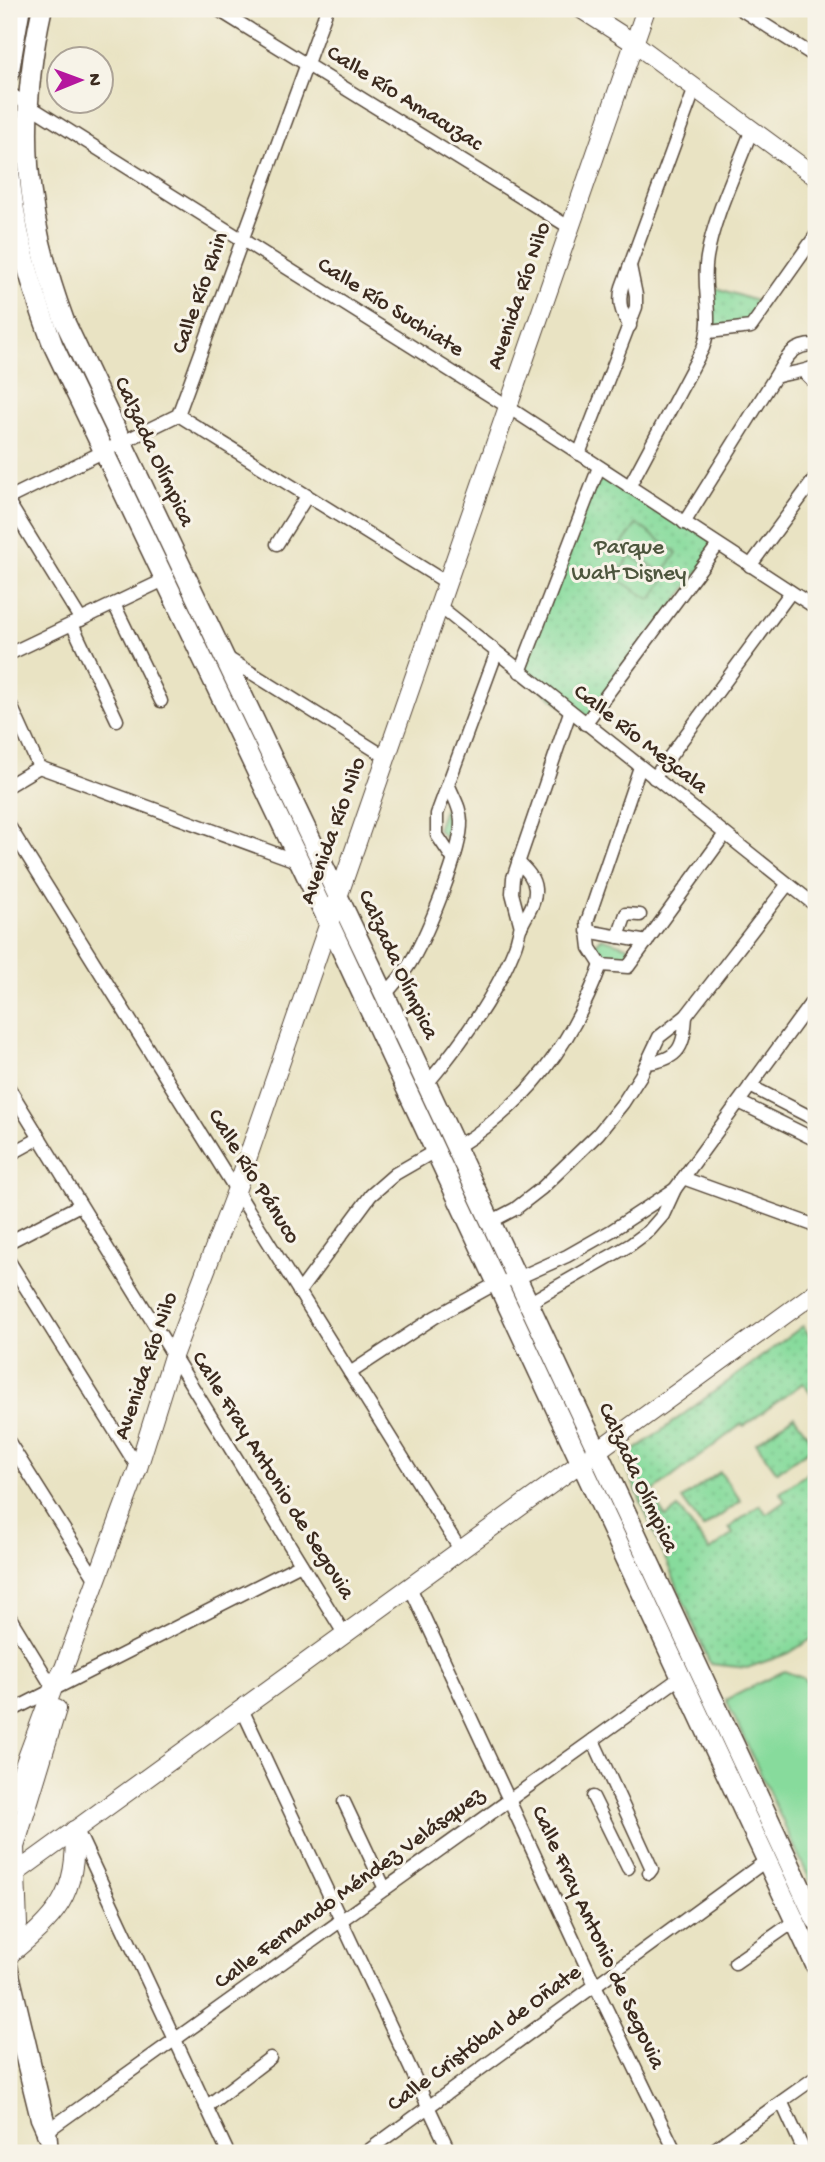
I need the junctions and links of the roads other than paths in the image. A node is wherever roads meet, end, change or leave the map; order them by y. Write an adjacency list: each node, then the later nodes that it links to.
1 (20, 9): 11 (main road)
2 (42, 9): 14 (main road, Calzada Olímpica)
3 (217, 9): 10 (street, Calle Río Amacuzac)
4 (327, 9): 10 (street, Calle Río Rhin)
5 (581, 9): 8 (street)
6 (646, 9): 8 (street, Avenida Río Nilo)
7 (740, 9): 9 (street)
8 (634, 43): 12 (street); 19 (street, Avenida Río Nilo)
9 (816, 57)
10 (307, 64): 19 (street, Calle Río Amacuzac); 21 (street, Calle Río Rhin)
11 (9, 73)
12 (695, 88): 15 (street); 31 (street)
13 (9, 93): 14 (street, Calle Río Suchiate)
14 (27, 103): 21 (street, Calle Río Suchiate); 29 (main road, Calzada Olímpica)
15 (752, 129): 17 (street); 22 (street)
16 (9, 167): 18 (main road, Calzada Olímpica)
17 (816, 177)
18 (12, 227): 30 (main road, Calzada Olímpica)
19 (569, 227): 27 (street, Avenida Río Nilo)
20 (816, 235): 22 (street)
21 (243, 240): 27 (street, Calle Río Suchiate); 28 (street, Calle Río Rhin)
22 (709, 332): 34 (street)
23 (816, 345): 25 (street)
24 (810, 369): 25 (street); 26 (street)
25 (775, 377): 37 (street)
26 (816, 384)
27 (508, 407): 31 (street, Calle Río Suchiate); 42 (street, Avenida Río Nilo)
28 (178, 415): 29 (street); 35 (street)
29 (122, 443): 30 (street); 50 (main road, Calzada Olímpica)
30 (103, 452): 36 (street); 41 (main road, Calzada Olímpica)
31 (579, 454): 32 (street, Calle Río Suchiate)
32 (599, 467): 34 (street, Calle Río Suchiate); 51 (street)
33 (816, 477): 40 (street)
34 (629, 487): 37 (street, Calle Río Suchiate)
35 (307, 496): 38 (street); 42 (street)
36 (9, 500): 47 (street)
37 (684, 523): 39 (street, Calle Río Suchiate)
38 (277, 544)
39 (718, 545): 40 (street, Calle Río Suchiate); 56 (street)
40 (750, 566): 43 (street, Calle Río Suchiate)
41 (164, 580): 44 (street); 66 (main road, Calzada Olímpica)
42 (447, 583): 45 (street, Avenida Río Nilo)
43 (791, 592): 46 (street, Calle Río Suchiate); 60 (street)
44 (114, 604): 47 (street); 53 (street)
45 (439, 606): 49 (street, Calle Río Mezcala); 57 (street, Avenida Río Nilo)
46 (816, 608)
47 (76, 622): 48 (street); 55 (street)
48 (9, 654)
49 (496, 654): 51 (street, Calle Río Mezcala); 62 (street)
50 (223, 655): 57 (street); 69 (main road, Calzada Olímpica)
51 (520, 673): 54 (street, Calle Río Mezcala)
52 (9, 701): 58 (street)
53 (161, 701)
54 (570, 712): 56 (street, Calle Río Mezcala); 67 (street)
55 (117, 720)
56 (586, 724): 59 (street, Calle Río Mezcala)
57 (386, 757): 69 (street, Avenida Río Nilo)
58 (39, 767): 61 (street); 66 (street)
59 (640, 767): 60 (street, Calle Río Mezcala); 74 (street)
60 (654, 778): 64 (street, Calle Río Mezcala)
61 (9, 785)
62 (449, 786): 65 (street); 65 (street)
63 (9, 826): 94 (street, Calle Río Pánuco)
64 (725, 834): 68 (street, Calle Río Mezcala); 76 (street)
65 (453, 859): 78 (street)
66 (299, 862): 72 (main road, Calzada Olímpica)
67 (518, 862): 73 (street); 73 (street)
68 (788, 884): 70 (street, Calle Río Mezcala); 81 (street)
69 (338, 897): 72 (street, Avenida Río Nilo); 78 (main road, Calzada Olímpica)
70 (816, 906)
71 (640, 915): 75 (street)
72 (328, 921): 91 (main road, Calzada Olímpica); 94 (street, Avenida Río Nilo)
73 (521, 927): 83 (street)
74 (587, 931): 75 (street); 77 (street)
75 (618, 937): 76 (street)
76 (647, 942): 77 (street)
77 (601, 965): 90 (street)
78 (385, 995): 83 (main road, Calzada Olímpica)
79 (816, 996): 80 (street)
80 (810, 1015): 84 (street)
81 (686, 1016): 82 (street); 82 (street)
82 (648, 1063): 96 (street)
83 (426, 1085): 90 (main road, Calzada Olímpica)
84 (750, 1086): 86 (street); 87 (street)
85 (9, 1088): 88 (street, Calle Fray Antonio de Segovia)
86 (739, 1102): 89 (street); 93 (street)
87 (816, 1120)
88 (40, 1138): 92 (street); 95 (street, Calle Fray Antonio de Segovia)
89 (816, 1140)
90 (455, 1148): 96 (main road, Calzada Olímpica)
91 (435, 1151): 101 (main road, Calzada Olímpica); 102 (street)
92 (9, 1155)
93 (679, 1183): 97 (street); 100 (street); 104 (street)
94 (236, 1191): 102 (street, Calle Río Pánuco); 106 (street, Avenida Río Nilo)
95 (80, 1205): 98 (street); 106 (street, Calle Fray Antonio de Segovia)
96 (492, 1221): 100 (main road, Calzada Olímpica)
97 (816, 1226)
98 (9, 1242)
99 (9, 1261): 111 (street)
100 (517, 1278): 101 (street); 104 (main road, Calzada Olímpica)
101 (497, 1283): 105 (main road, Calzada Olímpica); 107 (street)
102 (299, 1292): 107 (street, Calle Río Pánuco)
103 (816, 1292): 109 (street)
104 (529, 1303): 105 (street); 109 (main road, Calzada Olímpica)
105 (511, 1313): 110 (main road, Calzada Olímpica)
106 (173, 1356): 111 (street, Avenida Río Nilo); 113 (street, Calle Fray Antonio de Segovia)
107 (350, 1373): 112 (street, Calle Río Pánuco)
108 (9, 1442): 114 (street)
109 (598, 1451): 110 (street); 136 (main road, Calzada Olímpica)
110 (581, 1463): 112 (street); 118 (main road, Calzada Olímpica)
111 (138, 1468): 114 (street, Avenida Río Nilo)
112 (461, 1550): 115 (street)
113 (301, 1564): 117 (street, Calle Fray Antonio de Segovia); 119 (street)
114 (96, 1580): 119 (street, Avenida Río Nilo)
115 (410, 1587): 117 (street); 124 (street, Calle Fray Antonio de Segovia)
116 (9, 1616): 119 (street)
117 (345, 1635): 120 (street)
118 (681, 1677): 122 (street, Calle Fernando Méndez Velásquez); 130 (main road, Calzada Olímpica)
119 (61, 1679): 121 (street); 126 (street, Avenida Río Nilo); 133 (street, Avenida Río Nilo)
120 (242, 1709): 127 (street); 137 (street)
121 (9, 1712)
122 (593, 1740): 124 (street, Calle Fernando Méndez Velásquez); 128 (street)
123 (593, 1797): 129 (street)
124 (509, 1801): 134 (street, Calle Fernando Méndez Velásquez); 141 (street, Calle Fray Antonio de Segovia)
125 (344, 1802): 134 (street)
126 (9, 1806)
127 (75, 1830): 133 (street); 138 (street); 143 (street)
128 (636, 1833): 129 (street); 132 (street)
129 (616, 1841): 131 (street)
130 (767, 1860): 135 (main road, Calzada Olímpica); 141 (street, Calle Cristóbal de Oñate)
131 (628, 1868)
132 (649, 1873)
133 (12, 1875): 138 (street, Avenida Río Nilo)
134 (385, 1889): 137 (street, Calle Fernando Méndez Velásquez)
135 (795, 1920): 139 (street); 140 (main road, Calzada Olímpica)
136 (816, 1920)
137 (340, 1921): 143 (street, Calle Fernando Méndez Velásquez); 148 (street)
138 (9, 1956): 149 (street)
139 (736, 1963)
140 (816, 1966)
141 (595, 1985): 148 (street, Calle Cristóbal de Oñate); 154 (street, Calle Fray Antonio de Segovia)
142 (9, 2006): 149 (street)
143 (175, 2040): 147 (street); 149 (street, Calle Fernando Méndez Velásquez)
144 (270, 2058): 147 (street)
145 (816, 2077): 146 (street)
146 (782, 2103): 155 (street); 156 (street)
147 (206, 2107): 151 (street)
148 (428, 2107): 152 (street, Calle Cristóbal de Oñate); 153 (street)
149 (47, 2132): 150 (street)
150 (52, 2151)
151 (228, 2153)
152 (365, 2153)
153 (450, 2153)
154 (676, 2153)
155 (709, 2153)
156 (805, 2153)

